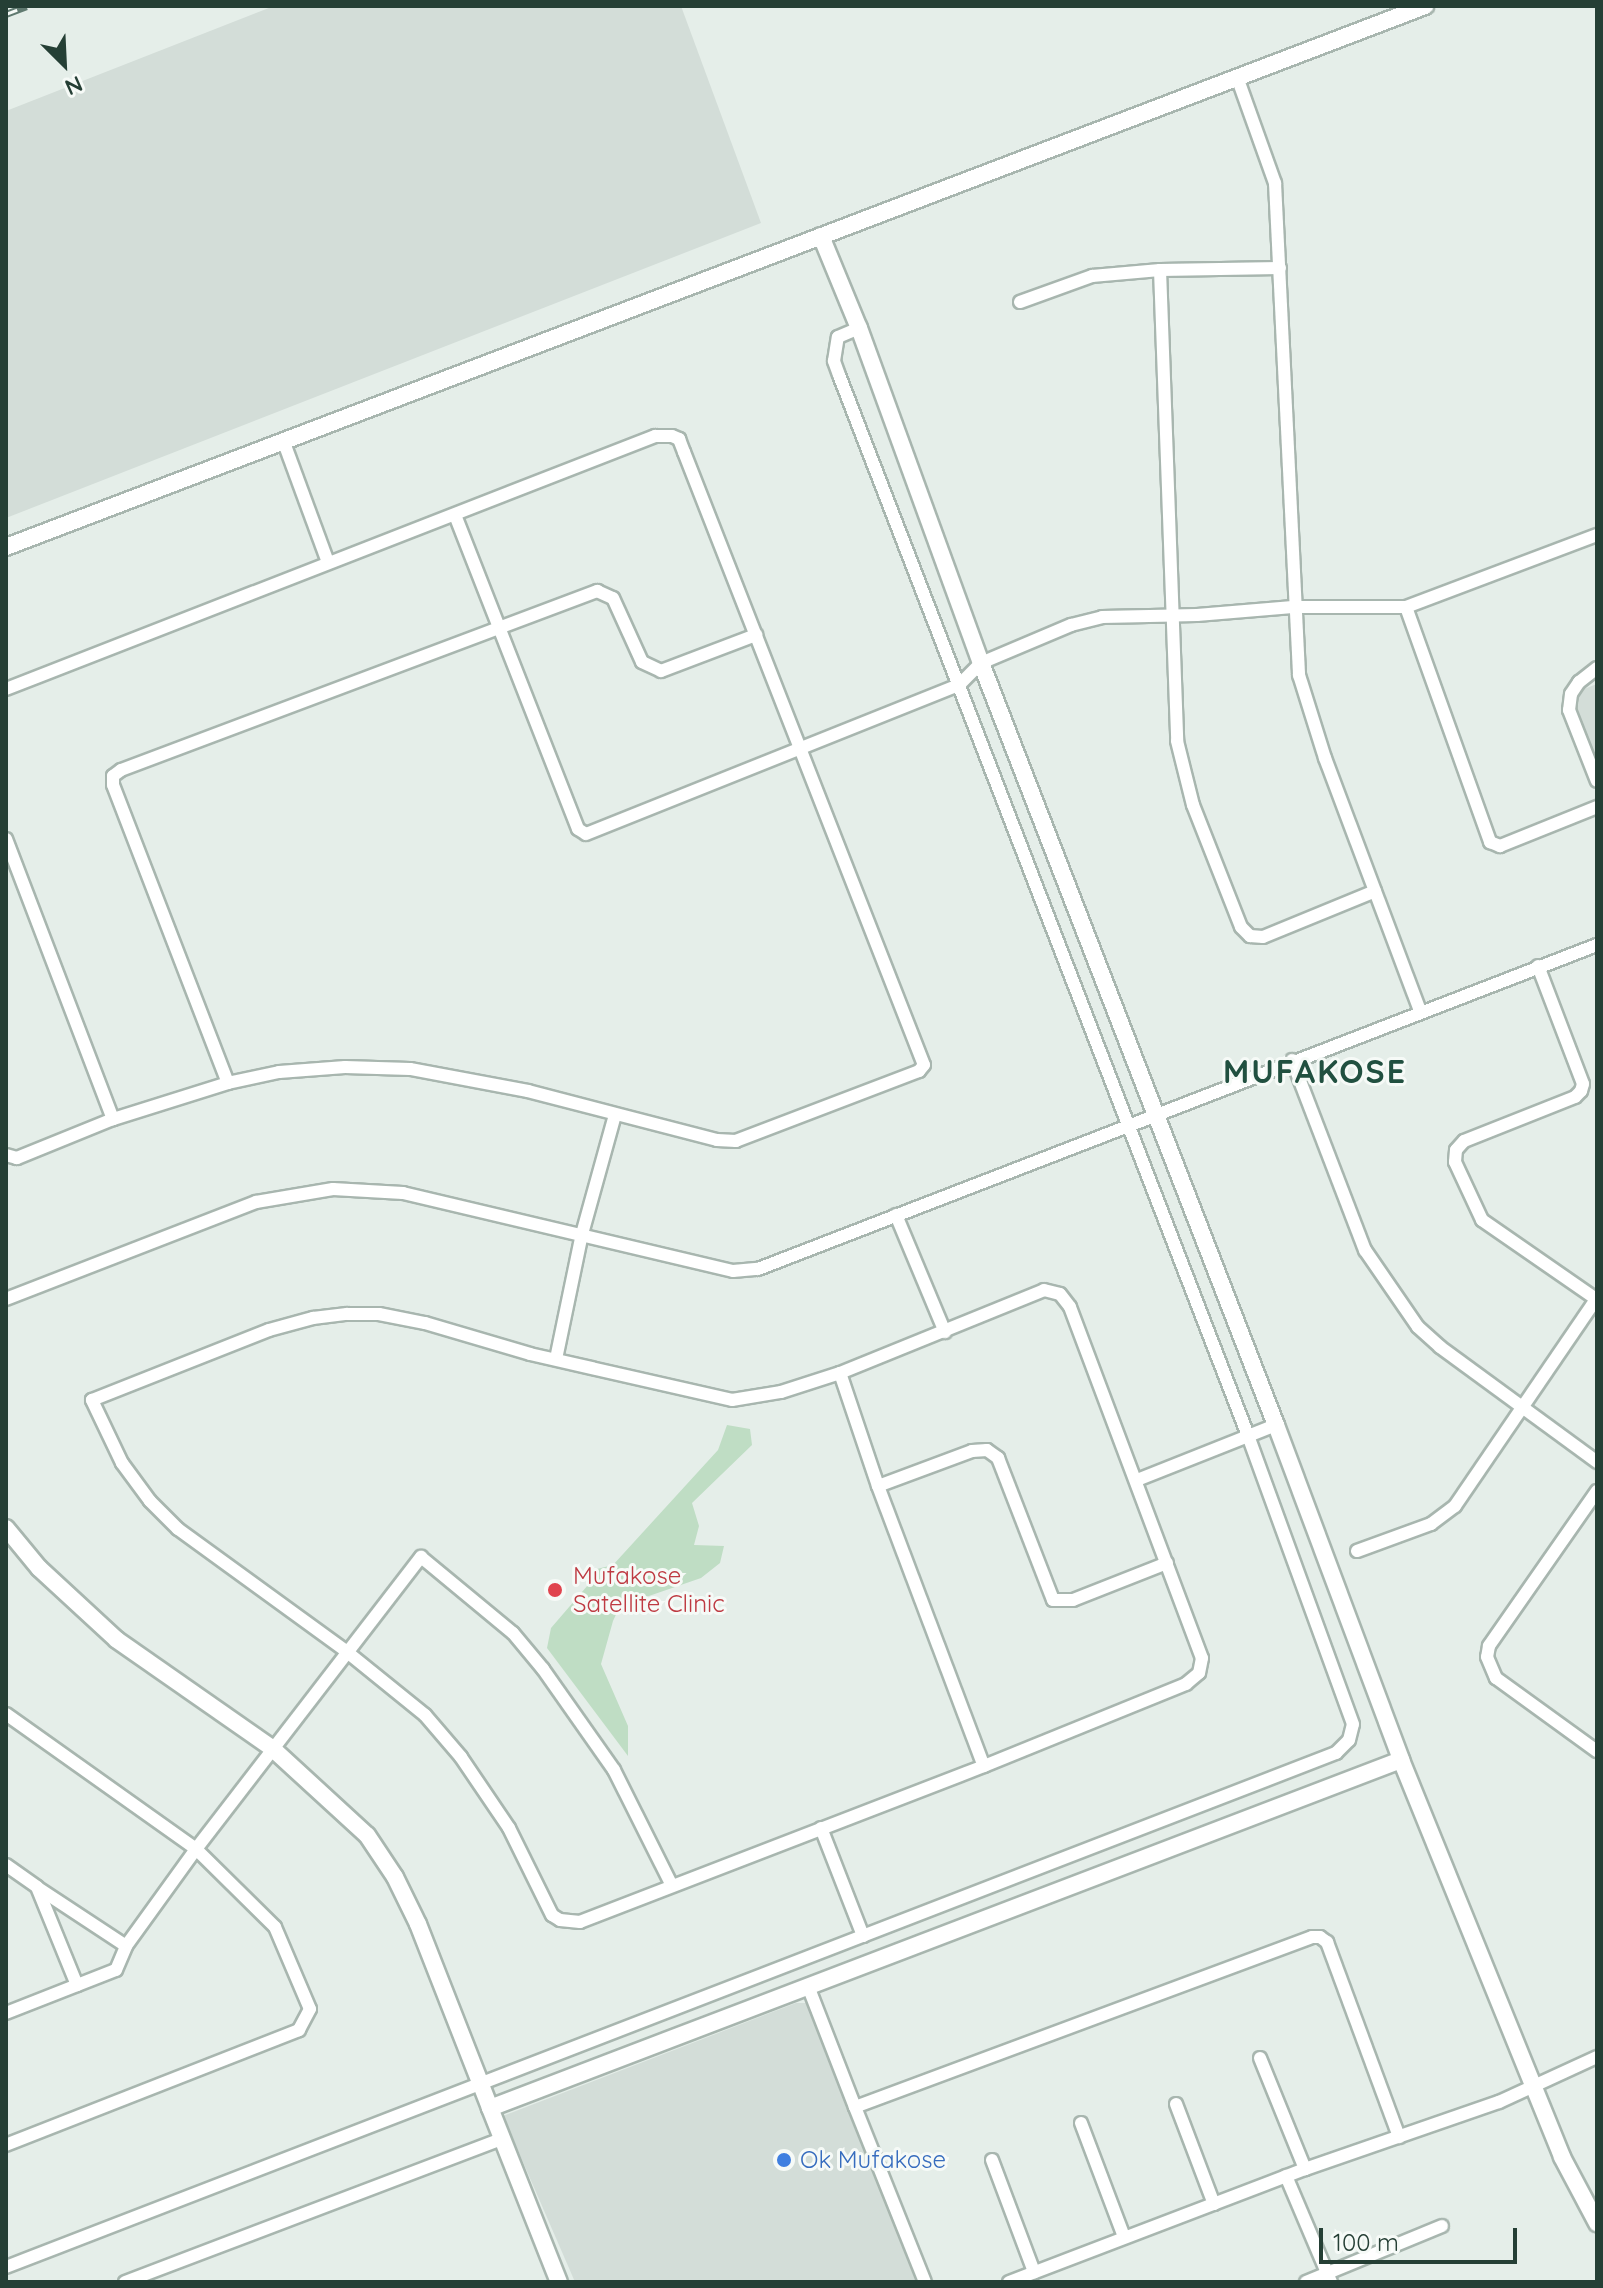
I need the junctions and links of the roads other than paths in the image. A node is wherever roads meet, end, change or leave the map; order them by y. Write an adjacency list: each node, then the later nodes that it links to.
1 (1425, 6): 2 (street)
2 (1237, 77): 3 (street); 4 (street)
3 (821, 236): 7 (street); 8 (street)
4 (1280, 268): 5 (street); 13 (street)
5 (1160, 270): 6 (street); 15 (street)
6 (1020, 302)
7 (859, 328): 18 (street); 20 (street)
8 (283, 440): 11 (street); 12 (street)
9 (455, 515): 12 (street); 16 (street); 17 (street)
10 (1597, 535): 14 (street)
11 (6, 547)
12 (328, 562): 21 (street)
13 (1293, 607): 14 (street); 15 (street); 26 (street)
14 (1406, 607): 24 (street)
15 (1174, 616): 18 (street); 26 (street)
16 (500, 628): 17 (street); 22 (street); 31 (street)
17 (756, 635): 22 (street)
18 (981, 663): 20 (street); 32 (street)
19 (1597, 668): 23 (street)
20 (959, 685): 22 (street); 35 (street)
21 (6, 689)
22 (803, 747): 33 (street)
23 (1597, 781)
24 (1597, 807)
25 (6, 839): 34 (street)
26 (1375, 891): 29 (street)
27 (1597, 945): 28 (street)
28 (1538, 966): 29 (street); 39 (street)
29 (1420, 1011): 30 (street)
30 (1292, 1060): 32 (street); 44 (street)
31 (228, 1083): 33 (street); 34 (street)
32 (1155, 1114): 35 (street); 45 (street)
33 (615, 1115): 38 (street)
34 (113, 1119): 36 (street)
35 (1129, 1124): 37 (street); 46 (street)
36 (6, 1155)
37 (896, 1215): 38 (street); 41 (street)
38 (582, 1234): 40 (street); 42 (street)
39 (1596, 1298): 44 (street)
40 (6, 1299)
41 (945, 1332): 43 (street); 48 (street)
42 (556, 1359): 43 (street); 54 (street)
43 (840, 1373): 49 (street)
44 (1523, 1408): 47 (street); 52 (street)
45 (1276, 1425): 46 (street); 58 (street)
46 (1249, 1438): 48 (street); 65 (street)
47 (1597, 1462)
48 (1137, 1480): 53 (street)
49 (878, 1486): 53 (street); 59 (street)
50 (1597, 1491): 57 (street)
51 (6, 1528): 56 (street)
52 (1357, 1551)
53 (1167, 1563): 59 (street)
54 (346, 1651): 56 (street); 63 (street); 63 (street)
55 (6, 1714): 61 (street)
56 (273, 1749): 61 (street); 72 (street)
57 (1597, 1751)
58 (1401, 1760): 68 (street); 73 (street)
59 (984, 1766): 60 (street)
60 (821, 1828): 63 (street); 65 (street)
61 (196, 1849): 66 (street); 80 (street)
62 (6, 1865): 64 (street)
63 (671, 1884)
64 (37, 1887): 66 (street); 67 (street)
65 (863, 1936): 72 (street)
66 (126, 1946): 67 (street)
67 (77, 1985): 69 (street)
68 (808, 1986): 75 (street); 76 (street)
69 (6, 2013)
70 (1597, 2057): 73 (street)
71 (1260, 2058): 82 (street)
72 (481, 2086): 76 (street); 89 (street)
73 (1533, 2088): 78 (street); 85 (street)
74 (1176, 2104): 84 (street)
75 (855, 2107): 78 (street); 94 (street)
76 (490, 2108): 79 (street)
77 (1081, 2123): 87 (street)
78 (1399, 2137): 82 (street)
79 (502, 2139): 92 (street); 93 (street)
80 (6, 2145)
81 (992, 2160): 90 (street)
82 (1305, 2169): 83 (street)
83 (1286, 2176): 84 (street); 91 (street)
84 (1214, 2204): 87 (street)
85 (1597, 2223)
86 (1442, 2226): 91 (street)
87 (1124, 2237): 90 (street)
88 (6, 2251): 89 (street)
89 (9, 2266)
90 (1034, 2272): 95 (street)
91 (1330, 2278): 96 (street)
92 (125, 2282)
93 (559, 2282)
94 (925, 2282)
95 (1009, 2282)
96 (1306, 2282)

